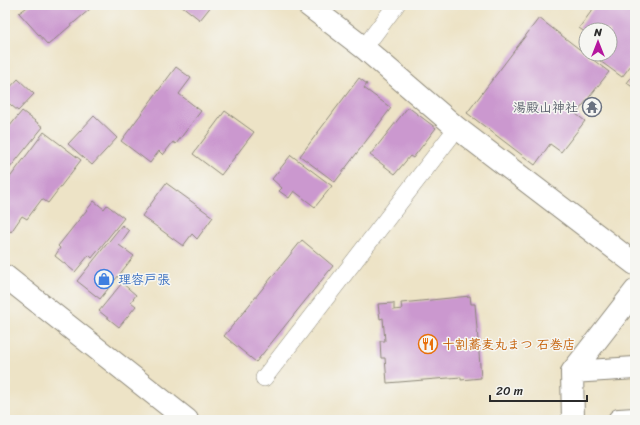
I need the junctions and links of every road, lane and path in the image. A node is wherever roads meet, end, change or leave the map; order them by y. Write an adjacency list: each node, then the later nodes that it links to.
1 (308, 5): 3 (street)
2 (396, 5): 3 (lane)
3 (364, 48): 4 (street)
4 (457, 128): 5 (street); 10 (lane)
5 (635, 264)
6 (5, 276): 11 (street)
7 (635, 290): 9 (street)
8 (635, 368): 9 (street)
9 (572, 372): 12 (street)
10 (264, 378)
11 (187, 420)
12 (573, 420)

